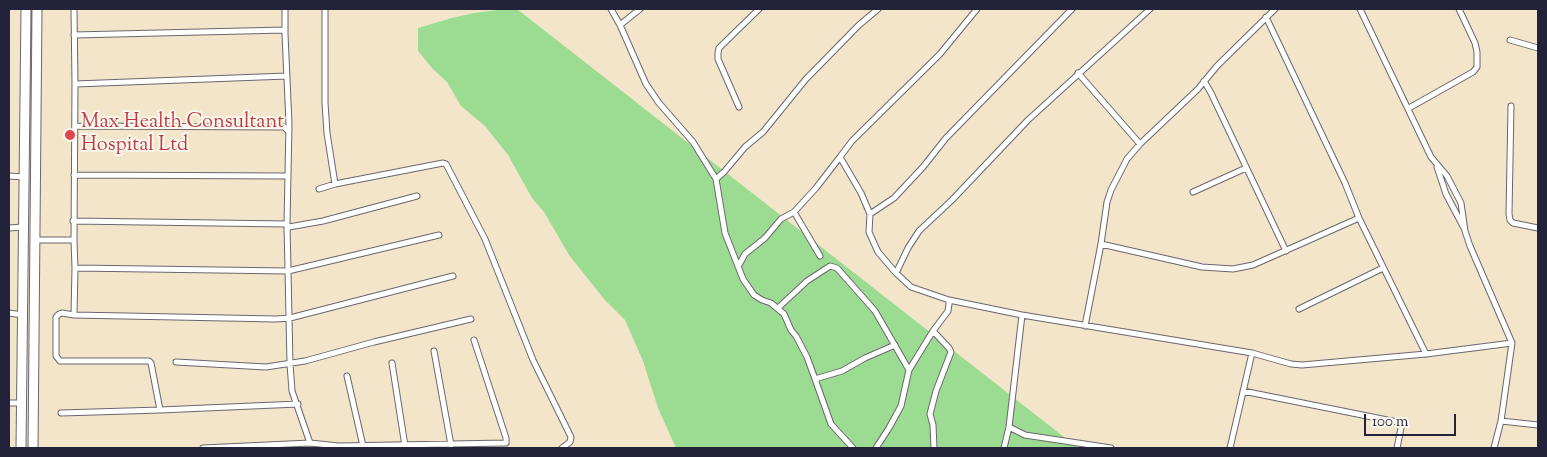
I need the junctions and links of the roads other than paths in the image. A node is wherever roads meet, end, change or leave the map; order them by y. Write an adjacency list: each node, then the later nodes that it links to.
1 (26, 9): 26 (main road)
2 (37, 9): 27 (main road)
3 (74, 9): 19 (street)
4 (285, 9): 18 (street)
5 (325, 9): 42 (street)
6 (612, 9): 17 (street)
7 (640, 9): 17 (street)
8 (759, 9): 29 (street)
9 (878, 9): 41 (street)
10 (977, 9): 34 (street)
11 (1072, 9): 47 (street)
12 (1150, 9): 22 (street)
13 (1275, 9): 16 (street)
14 (1360, 9): 30 (street)
15 (1459, 9): 30 (street)
16 (1266, 16): 24 (street); 48 (street)
17 (620, 25): 41 (street)
18 (285, 30): 19 (street); 23 (street)
19 (74, 35): 25 (street)
20 (1510, 40): 21 (street)
21 (1538, 48)
22 (1078, 73): 33 (street); 65 (street)
23 (286, 76): 25 (street); 32 (street)
24 (1204, 81): 33 (street); 36 (street)
25 (75, 84): 31 (street)
26 (26, 90): 27 (main road); 40 (main road)
27 (36, 90): 56 (main road)
28 (1511, 106): 53 (street)
29 (739, 107)
30 (1409, 108): 35 (street)
31 (74, 126): 32 (street); 37 (street)
32 (288, 131): 39 (street)
33 (1140, 144): 58 (street)
34 (840, 157): 46 (street); 47 (street)
35 (1436, 164): 54 (street); 54 (street)
36 (1246, 168): 44 (street); 59 (street)
37 (74, 175): 39 (street); 49 (street)
38 (9, 176): 40 (street)
39 (288, 176): 51 (street)
40 (24, 177): 50 (main road)
41 (716, 179): 61 (street)
42 (335, 184): 43 (street); 109 (street)
43 (319, 190)
44 (1193, 192)
45 (417, 196): 51 (street)
46 (794, 212): 60 (street); 61 (street)
47 (870, 214): 65 (street)
48 (1359, 218): 59 (street); 63 (street)
49 (74, 221): 51 (street); 57 (street)
50 (23, 227): 52 (street); 71 (main road)
51 (287, 227): 64 (street)
52 (9, 228)
53 (1538, 228)
54 (1465, 231): 79 (street)
55 (439, 235): 64 (street)
56 (34, 240): 57 (street); 84 (main road)
57 (74, 240): 62 (street)
58 (1100, 244): 59 (street); 76 (street)
59 (1286, 251)
60 (820, 256)
61 (739, 265): 68 (street)
62 (75, 268): 64 (street); 72 (street)
63 (1383, 268): 69 (street); 85 (street)
64 (288, 271): 74 (street)
65 (896, 273): 67 (street)
66 (453, 276): 74 (street)
67 (949, 300): 73 (street); 77 (street)
68 (778, 308): 80 (street); 91 (street)
69 (1299, 309)
70 (9, 313): 71 (street)
71 (23, 315): 82 (main road)
72 (74, 315): 74 (street); 96 (street)
73 (1022, 315): 76 (street); 100 (street)
74 (290, 318): 88 (street)
75 (471, 319): 88 (street)
76 (1085, 326): 83 (street)
77 (933, 331): 89 (street); 112 (street)
78 (474, 340): 102 (street)
79 (1512, 343): 85 (street); 98 (street)
80 (895, 345): 89 (street); 91 (street)
81 (434, 351): 102 (street)
82 (22, 353): 84 (main road); 94 (main road)
83 (1252, 353): 85 (street); 92 (street)
84 (34, 354): 107 (main road)
85 (1426, 354)
86 (176, 362): 88 (street)
87 (392, 363): 104 (street)
88 (290, 364): 95 (street)
89 (909, 370): 111 (street)
90 (347, 376): 103 (street)
91 (816, 379): 110 (street)
92 (1243, 391): 115 (street); 116 (street)
93 (9, 402): 94 (street)
94 (22, 403): 106 (main road)
95 (298, 404): 96 (street); 101 (street)
96 (160, 410): 97 (street)
97 (61, 413)
98 (1500, 421): 99 (street); 117 (street)
99 (1538, 426)
100 (1009, 427): 113 (street); 114 (street)
101 (310, 443): 105 (street); 108 (street)
102 (450, 445): 104 (street)
103 (363, 446): 104 (street); 105 (street)
104 (405, 446)
105 (339, 447)
106 (21, 448)
107 (33, 448)
108 (203, 448)
109 (562, 448)
110 (853, 448)
111 (876, 448)
112 (934, 448)
113 (1004, 448)
114 (1111, 448)
115 (1230, 448)
116 (1397, 448)
117 (1494, 448)

